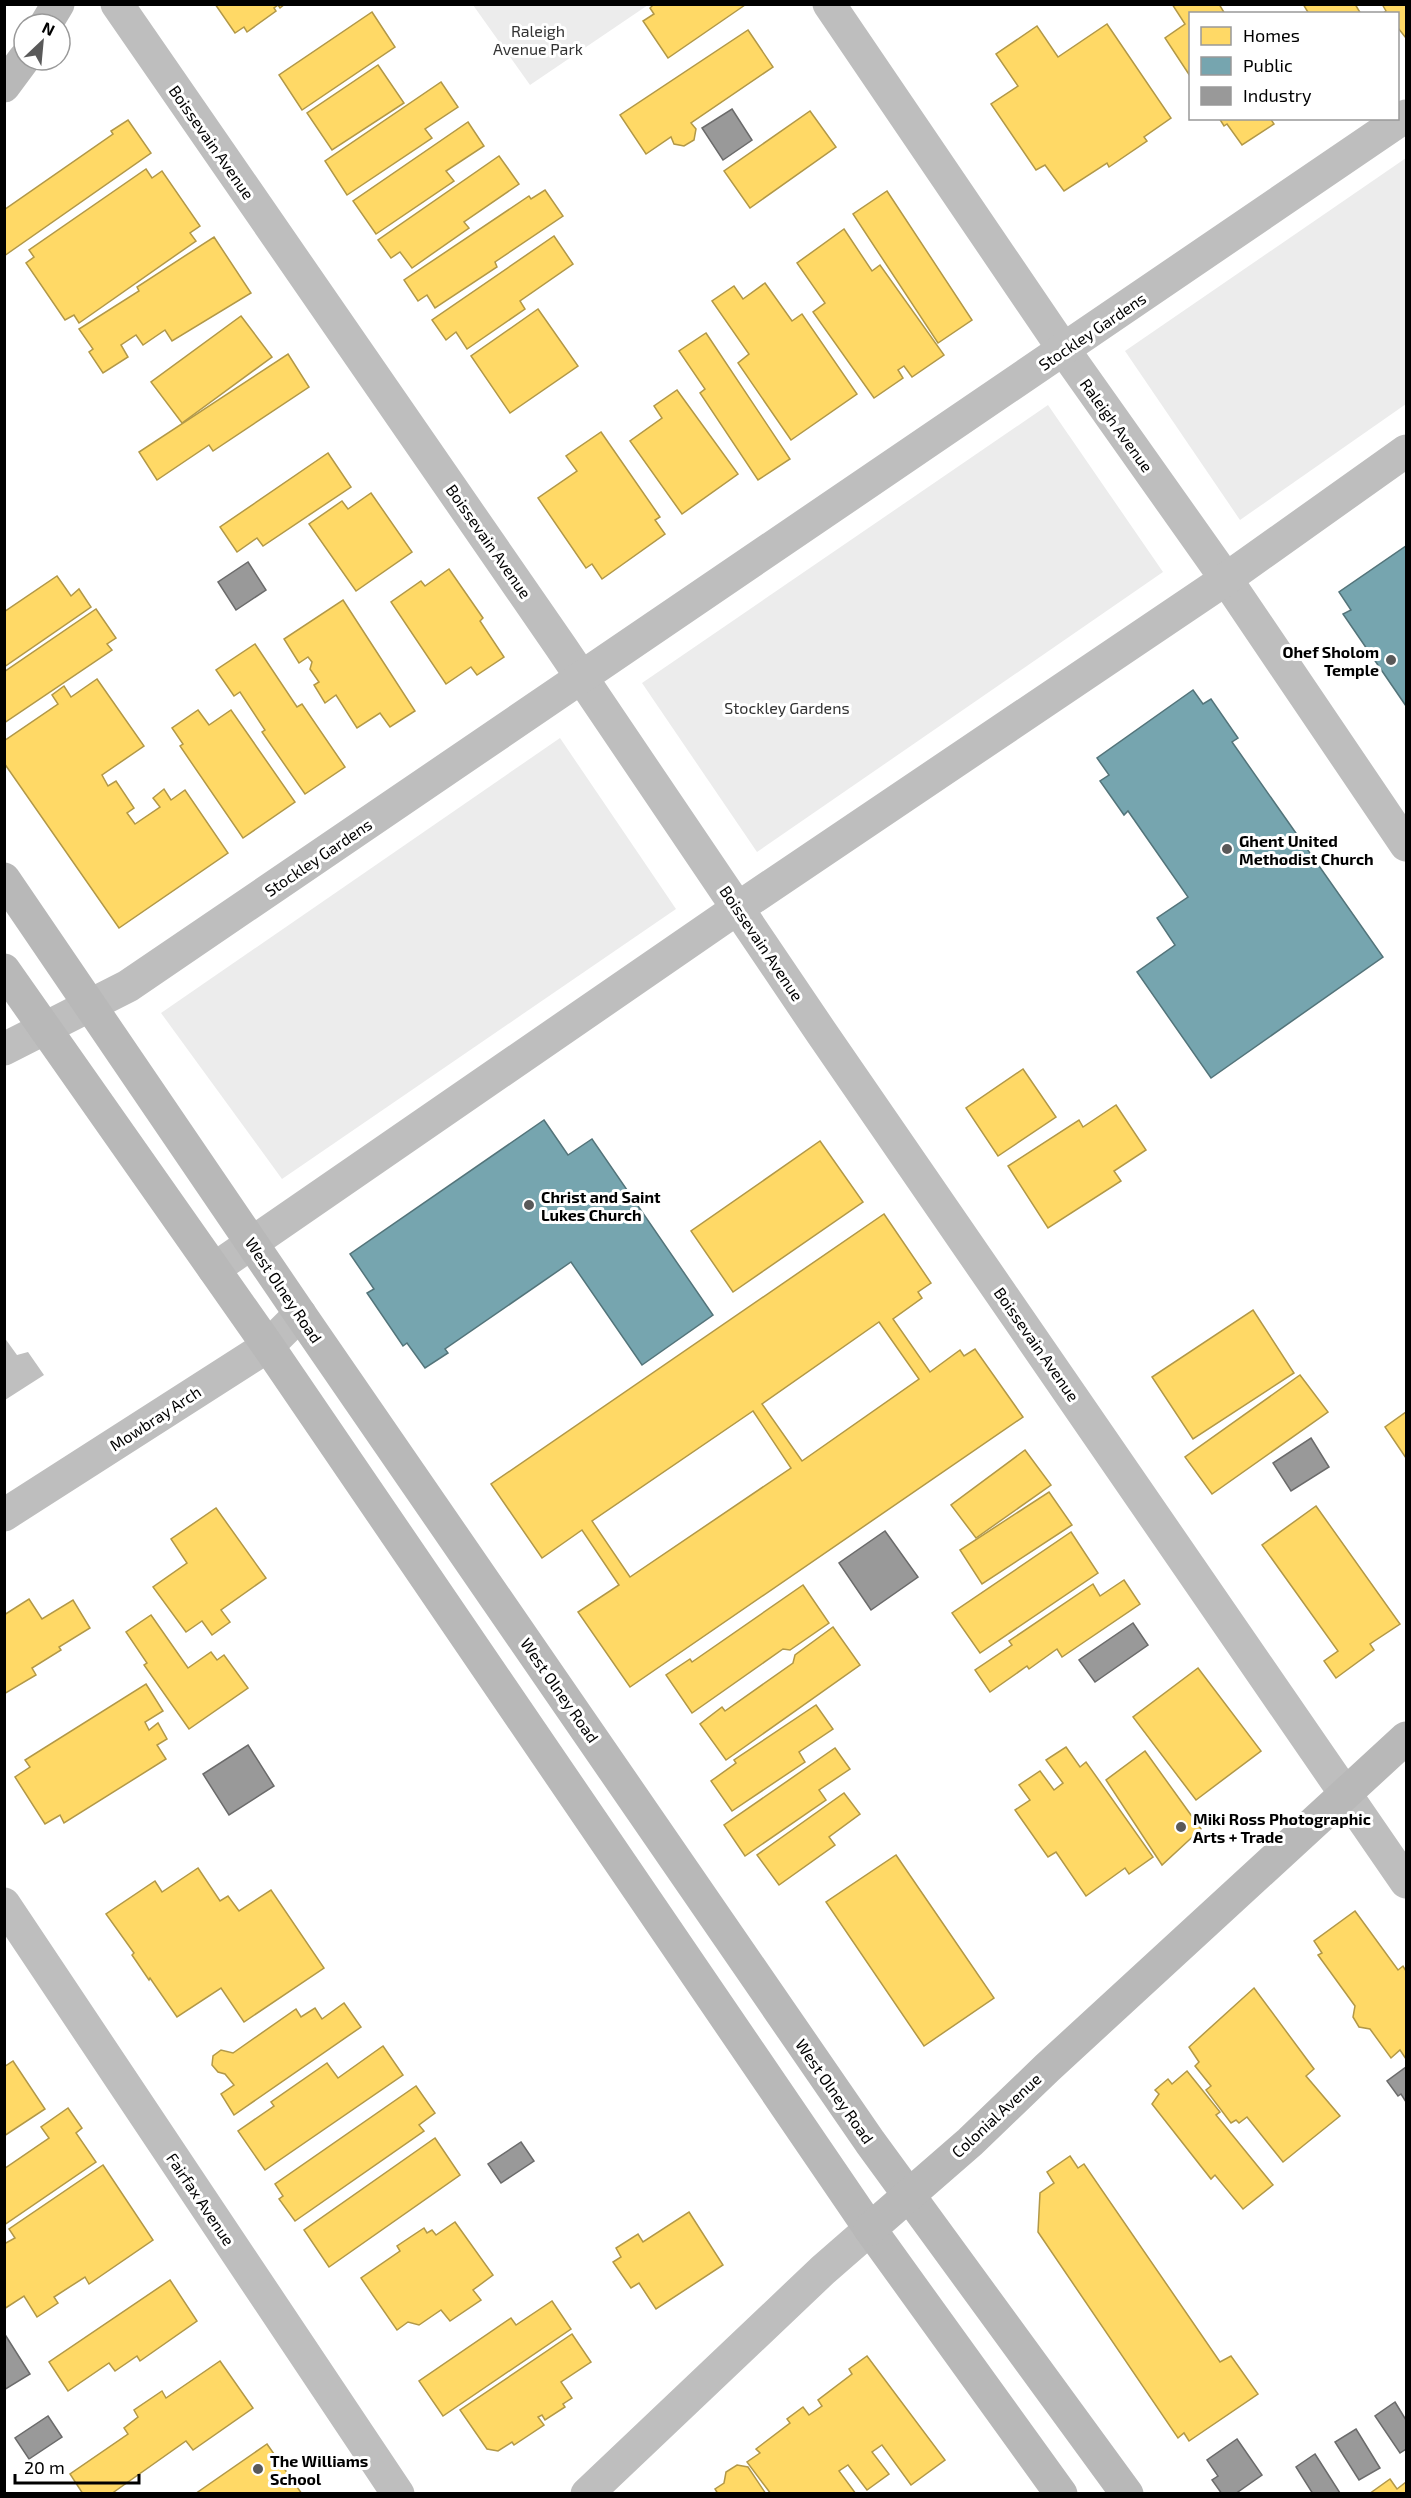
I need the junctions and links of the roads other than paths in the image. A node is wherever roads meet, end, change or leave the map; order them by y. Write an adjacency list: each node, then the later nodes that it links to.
1 (117, 4): 9 (street, Boissevain Avenue)
2 (829, 4): 6 (street, Raleigh Avenue)
3 (14, 72): 4 (street)
4 (4, 86)
5 (1407, 116): 6 (street, Stockley Gardens)
6 (1064, 350): 8 (street, Raleigh Avenue); 9 (street, Stockley Gardens)
7 (1407, 451): 8 (street)
8 (1226, 579): 10 (street, Raleigh Avenue); 12 (street)
9 (583, 678): 12 (street, Boissevain Avenue); 14 (street, Stockley Gardens)
10 (1407, 845)
11 (4, 879): 14 (street, West Olney Road)
12 (738, 908): 17 (street); 23 (street, Boissevain Avenue)
13 (4, 970): 15 (street)
14 (90, 1007): 15 (street, Stockley Gardens); 17 (street, West Olney Road)
15 (45, 1028): 16 (street, Stockley Gardens); 18 (street)
16 (4, 1049)
17 (252, 1244): 18 (street); 19 (street, West Olney Road)
18 (214, 1269): 20 (street)
19 (300, 1314): 20 (street, Mowbray Arch); 26 (street, West Olney Road)
20 (268, 1346): 21 (street, Mowbray Arch); 27 (street)
21 (4, 1515)
22 (1407, 1738): 23 (street, Colonial Avenue)
23 (1346, 1793): 24 (street, Boissevain Avenue); 26 (street, Colonial Avenue)
24 (1407, 1882)
25 (4, 1904): 28 (street, Fairfax Avenue)
26 (909, 2194): 27 (street, Colonial Avenue); 31 (street, West Olney Road)
27 (870, 2229): 29 (street, Colonial Avenue); 30 (street)
28 (398, 2493)
29 (587, 2493)
30 (1061, 2493)
31 (1127, 2493)

